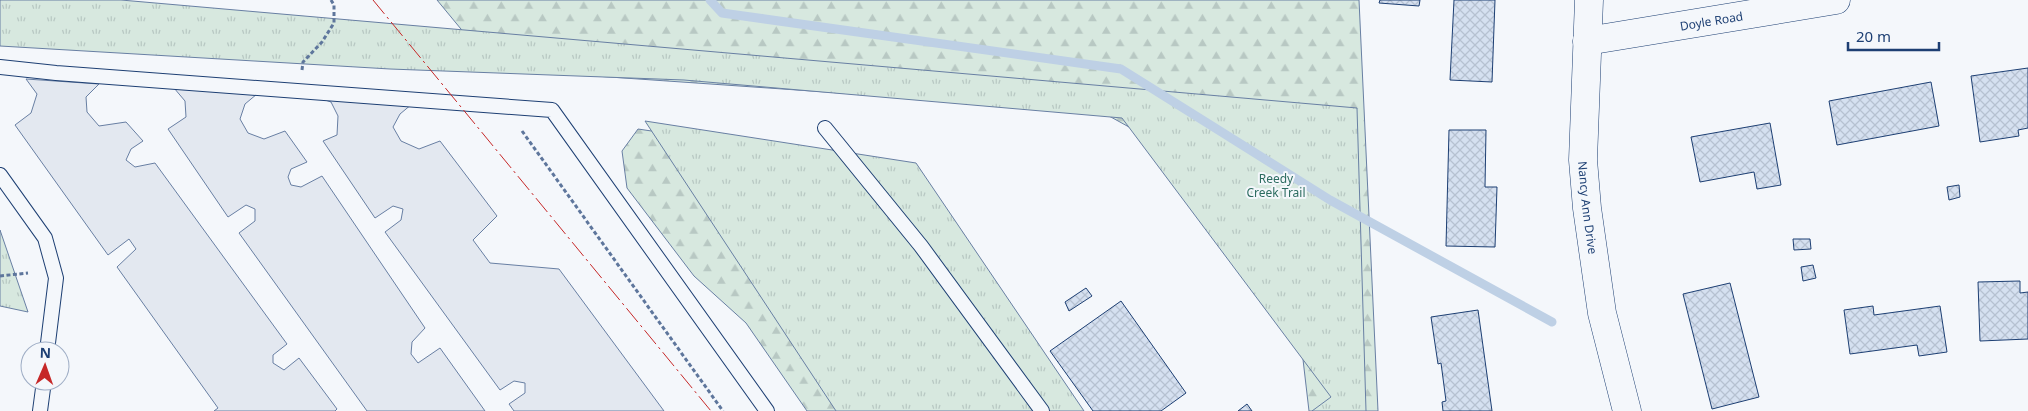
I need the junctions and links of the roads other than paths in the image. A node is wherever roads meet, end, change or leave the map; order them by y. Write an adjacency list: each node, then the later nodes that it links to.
1 (1589, 0): 3 (street, Nancy Ann Drive)
2 (1836, 0): 3 (street, Doyle Road)
3 (1587, 41): 12 (street, Nancy Ann Drive)
4 (0, 67): 10 (lane)
5 (825, 128): 11 (lane)
6 (0, 176): 7 (lane)
7 (48, 341)
8 (43, 391): 9 (lane)
9 (40, 411)
10 (768, 411)
11 (1042, 411)
12 (1627, 411)

